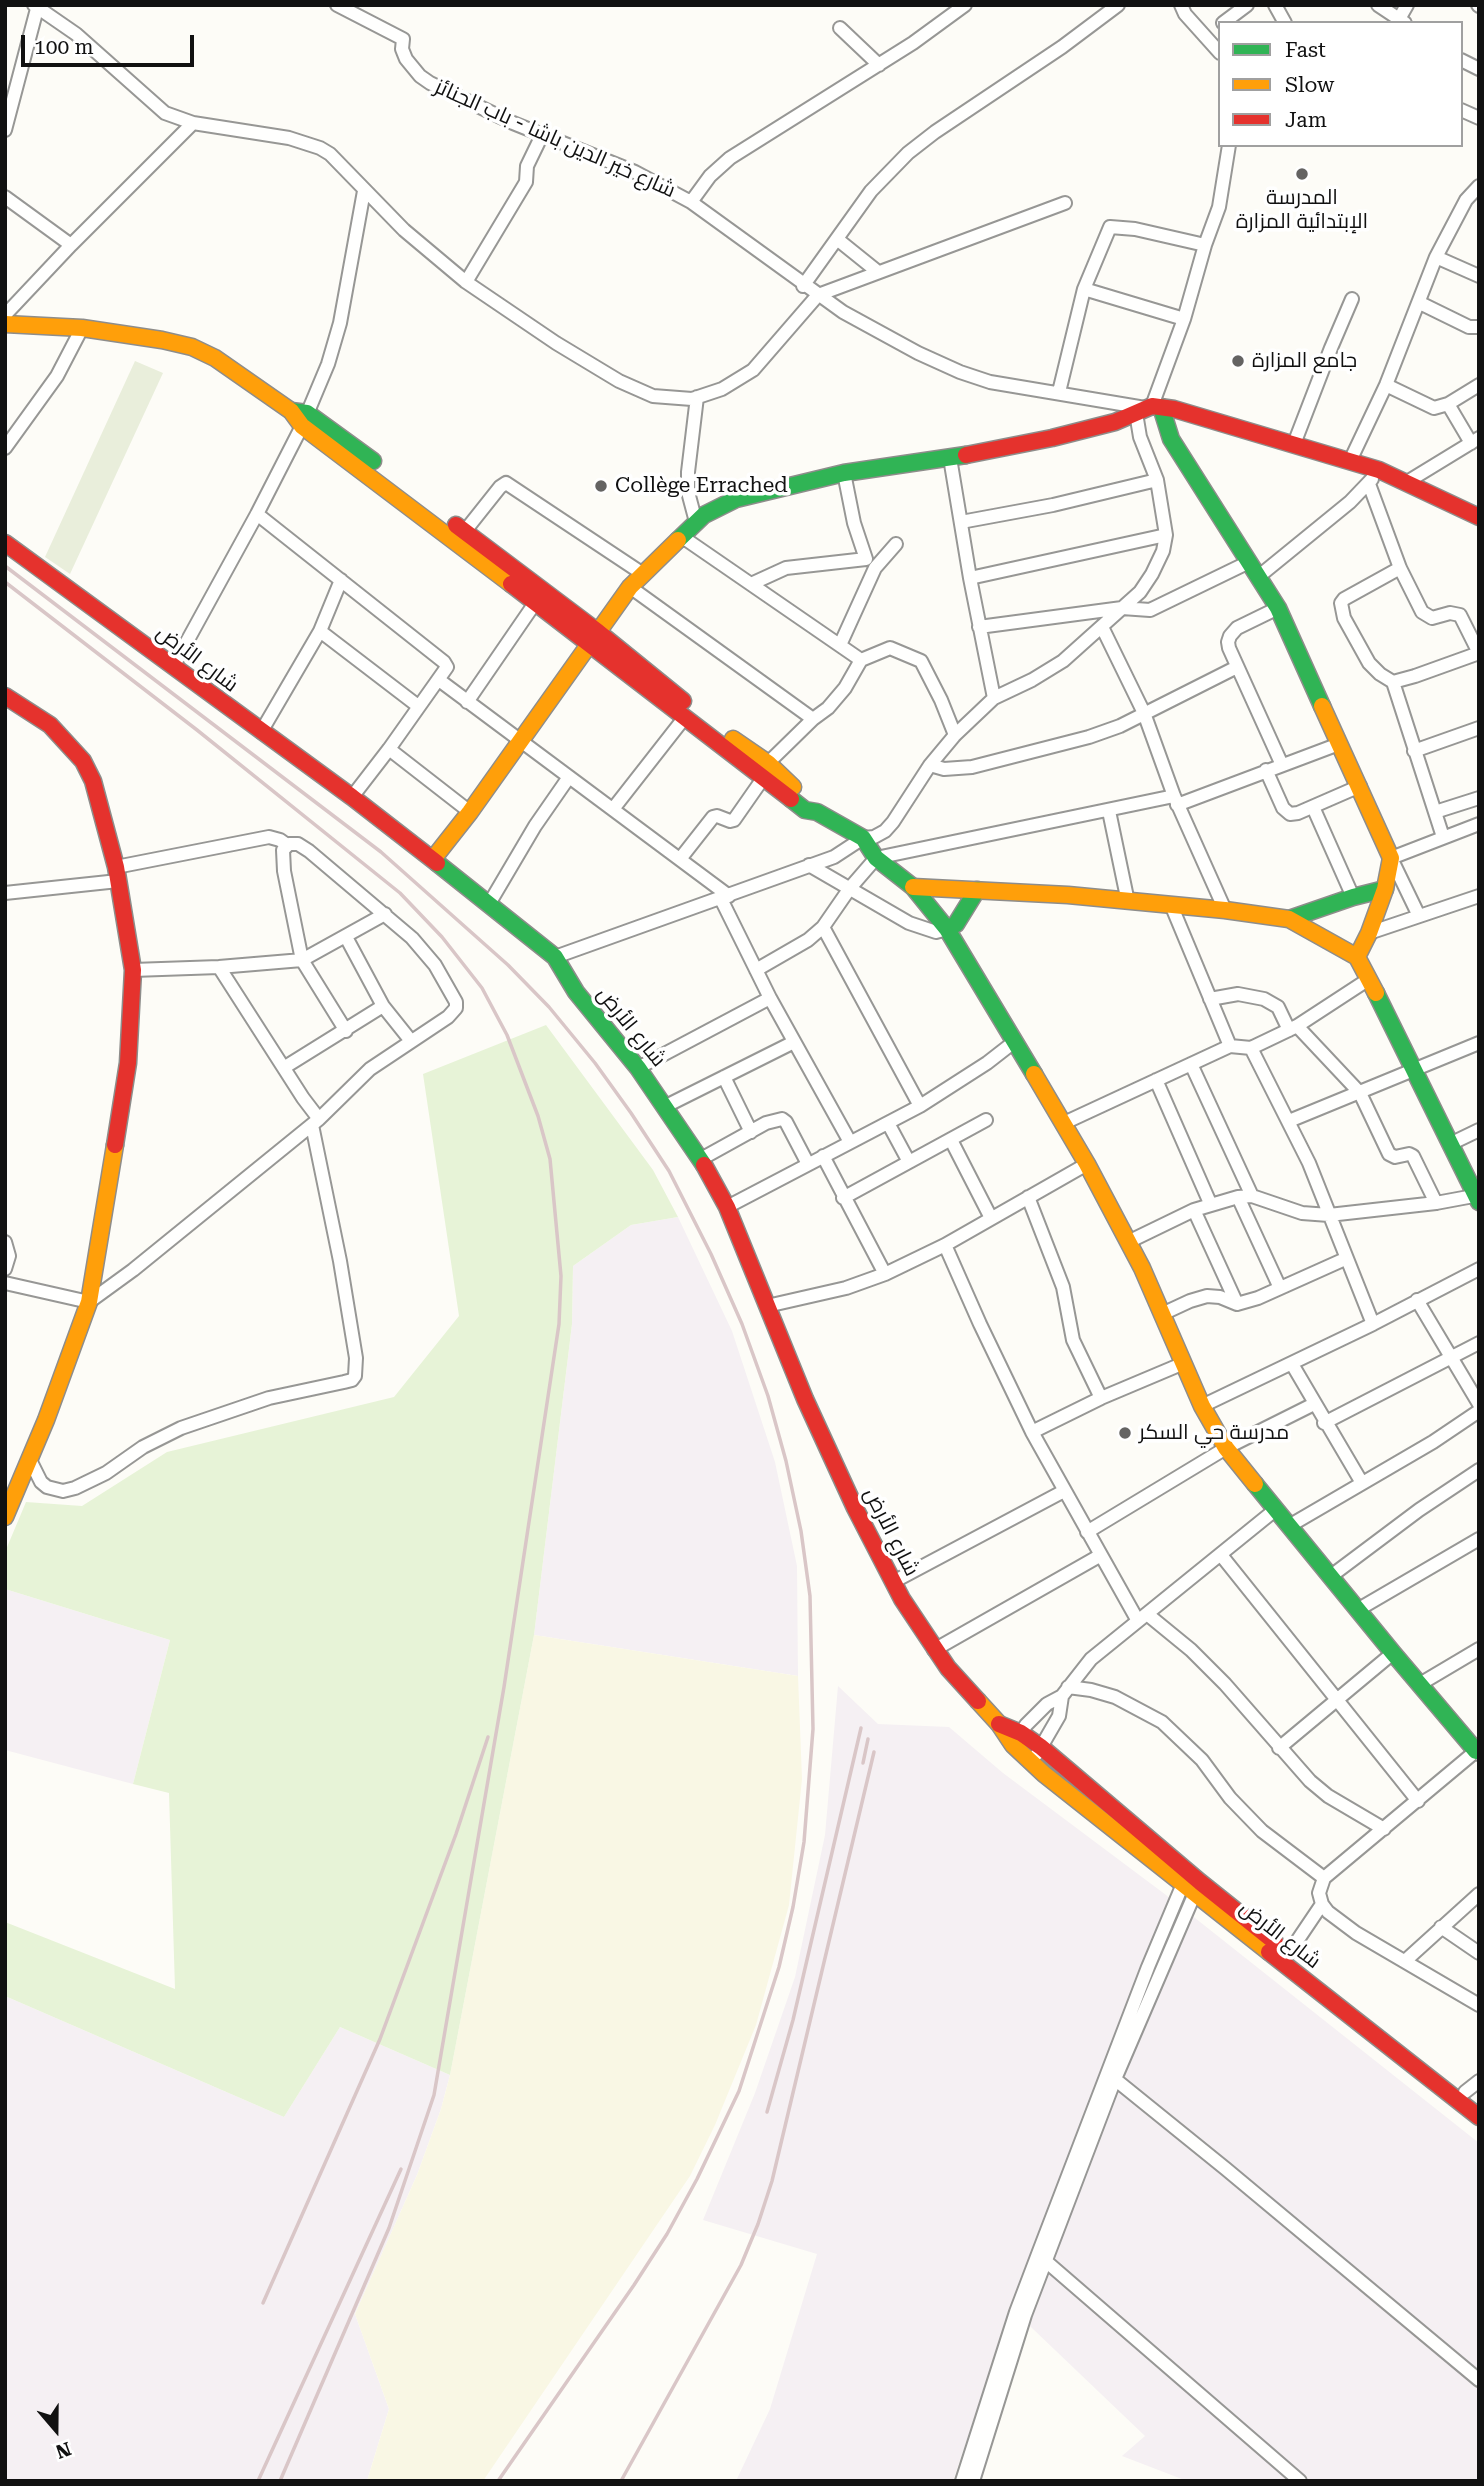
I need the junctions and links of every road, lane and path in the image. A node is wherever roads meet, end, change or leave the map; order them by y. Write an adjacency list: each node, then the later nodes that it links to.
1 (337, 5): 25 (street, شارع خير الدين باشا - باب الجنائز)
2 (965, 5): 18 (street)
3 (1118, 5): 34 (street)
4 (1181, 5): 15 (street)
5 (1247, 5): 10 (street)
6 (1275, 5): 11 (street)
7 (1378, 5): 12 (street)
8 (1407, 5): 12 (street)
9 (37, 6): 20 (street); 23 (street)
10 (1225, 21)
11 (1284, 21)
12 (1402, 21)
13 (1218, 27): 15 (street)
14 (840, 29): 18 (street)
15 (1206, 41): 16 (street)
16 (1218, 51)
17 (1463, 61): 19 (street)
18 (878, 65): 31 (street)
19 (1479, 69)
20 (11, 81): 24 (street)
21 (1463, 111): 22 (street)
22 (1479, 118)
23 (193, 123): 28 (street); 35 (street)
24 (5, 130)
25 (542, 135): 31 (street, شارع خير الدين باشا - باب الجنائز); 40 (street)
26 (1229, 147): 36 (street)
27 (1479, 186): 30 (street)
28 (364, 191): 40 (street); 57 (street)
29 (5, 197): 35 (street)
30 (1466, 200): 33 (street); 37 (street)
31 (691, 202): 41 (street, شارع خير الدين باشا - باب الجنائز)
32 (1065, 203): 38 (street)
33 (1479, 206)
34 (837, 239): 38 (street); 41 (street)
35 (71, 245): 46 (street)
36 (1205, 245): 42 (street); 47 (street)
37 (1436, 257): 39 (street); 45 (street)
38 (878, 272): 43 (street)
39 (1479, 276)
40 (466, 282): 54 (street)
41 (803, 286): 43 (street, شارع خير الدين باشا - باب الجنائز)
42 (1084, 289): 47 (street); 53 (street)
43 (818, 295): 53 (street, شارع خير الدين باشا - باب الجنائز); 54 (street)
44 (1352, 299): 59 (street)
45 (1420, 303): 49 (street); 51 (street)
46 (5, 315)
47 (1184, 319): 56 (street)
48 (5, 324): 50 (street)
49 (1479, 327)
50 (82, 328): 57 (street); 60 (street)
51 (1386, 386): 55 (street); 62 (street)
52 (1479, 386): 55 (street)
53 (1059, 392): 56 (street, شارع خير الدين باشا - باب الجنائز)
54 (697, 397): 69 (street)
55 (1448, 404): 58 (street)
56 (1148, 408): 59 (street); 61 (street); 65 (street); 78 (street)
57 (300, 417): 67 (street); 71 (street); 84 (street)
58 (1475, 440): 66 (street)
59 (1294, 443): 62 (street)
60 (5, 448)
61 (950, 458): 63 (street); 70 (street)
62 (1350, 461): 64 (street)
63 (844, 472): 69 (street); 76 (street)
64 (1374, 477): 66 (street); 77 (street); 78 (street)
65 (1157, 480): 70 (street); 72 (street)
66 (1407, 482): 68 (street)
67 (257, 514): 81 (street); 93 (street)
68 (1479, 516)
69 (696, 522): 73 (street)
70 (961, 522): 80 (street)
71 (465, 531): 79 (street); 90 (street)
72 (1166, 535): 80 (street); 85 (street)
73 (681, 536): 79 (street); 82 (street)
74 (5, 543): 93 (street, شارع الأرض)
75 (896, 544): 76 (street)
76 (871, 564): 82 (street); 91 (street)
77 (1400, 568): 96 (street); 96 (street)
78 (1253, 569): 85 (street); 86 (street)
79 (643, 574): 83 (street)
80 (970, 578): 87 (street)
81 (341, 580): 89 (street); 95 (street)
82 (751, 584): 91 (street)
83 (630, 587): 90 (street); 103 (street)
84 (535, 603): 90 (street); 99 (street)
85 (1122, 608): 87 (street); 88 (street)
86 (1278, 608): 94 (street); 108 (street)
87 (979, 627): 98 (street)
88 (1102, 627): 98 (street); 101 (street)
89 (320, 631): 100 (street); 105 (street)
90 (593, 638): 102 (street); 107 (street); 113 (street)
91 (840, 645): 92 (street)
92 (862, 660): 103 (street); 106 (street)
93 (173, 667): 105 (street, شارع الأرض)
94 (1237, 667): 101 (street); 112 (street)
95 (439, 680): 99 (street); 100 (street)
96 (1393, 682): 110 (street)
97 (5, 696): 134 (street)
98 (994, 698): 106 (street)
99 (467, 702): 107 (street)
100 (418, 706): 109 (street)
101 (1144, 713): 111 (street); 119 (street)
102 (684, 717): 113 (street); 121 (street)
103 (813, 719): 113 (street)
104 (1479, 728): 110 (street)
105 (261, 732): 117 (street, شارع الأرض)
106 (955, 735): 111 (street)
107 (519, 741): 115 (street); 123 (street)
108 (1339, 744): 112 (street); 116 (street)
109 (389, 749): 117 (street); 123 (street)
110 (1414, 751): 124 (street)
111 (930, 765): 127 (street)
112 (1282, 765): 114 (street)
113 (766, 770): 127 (street); 132 (street)
114 (1266, 770): 119 (street); 120 (street)
115 (569, 777): 121 (street); 144 (street)
116 (1360, 786): 120 (street); 130 (street)
117 (352, 797): 131 (street, شارع الأرض)
118 (1479, 799): 124 (street)
119 (1175, 801): 122 (street); 146 (street)
120 (1313, 807): 142 (street)
121 (613, 809): 132 (street)
122 (1109, 811): 129 (street); 143 (street)
123 (470, 812): 131 (street)
124 (1435, 812): 126 (street)
125 (1479, 824): 126 (street)
126 (1443, 837): 130 (street)
127 (863, 838): 129 (street); 133 (street)
128 (287, 845): 134 (street); 147 (street); 156 (street)
129 (876, 858): 135 (street); 136 (street)
130 (1391, 858): 137 (street); 148 (street)
131 (433, 859): 144 (street, شارع الأرض)
132 (680, 859): 141 (street)
133 (809, 865): 136 (street); 141 (street)
134 (117, 874): 139 (street); 158 (street)
135 (913, 887): 138 (street); 151 (street)
136 (850, 888): 150 (street); 151 (street)
137 (1385, 889): 142 (street); 152 (street)
138 (977, 890): 143 (street); 151 (street)
139 (5, 893)
140 (1479, 896): 148 (street)
141 (725, 897): 154 (street); 159 (street)
142 (1353, 897): 149 (street)
143 (1128, 902): 145 (street)
144 (489, 904): 154 (street, شارع الأرض)
145 (1172, 907): 146 (street); 162 (street)
146 (1224, 910): 149 (street)
147 (385, 914): 153 (street); 166 (street)
148 (1419, 916): 152 (street)
149 (1289, 919): 155 (street)
150 (823, 928): 159 (street); 180 (street)
151 (947, 929): 168 (street)
152 (1369, 933): 155 (street)
153 (346, 937): 156 (street); 163 (street)
154 (555, 957): 174 (street, شارع الأرض)
155 (1357, 957): 160 (street)
156 (302, 960): 157 (street); 165 (street)
157 (219, 967): 158 (street); 173 (street)
158 (133, 970): 217 (street)
159 (756, 970): 161 (street)
160 (1369, 979): 164 (street); 175 (street)
161 (770, 999): 167 (street); 174 (street)
162 (1210, 999): 164 (street); 170 (street)
163 (383, 1006): 165 (street); 166 (street)
164 (1293, 1028): 171 (street); 178 (street)
165 (345, 1031): 173 (street)
166 (411, 1041): 183 (street)
167 (793, 1042): 176 (street); 189 (street)
168 (1014, 1042): 180 (street); 185 (street)
169 (1479, 1043): 175 (street)
170 (1230, 1046): 171 (street); 172 (street)
171 (1251, 1048): 182 (street)
172 (1191, 1065): 177 (street); 197 (street)
173 (285, 1067): 183 (street)
174 (638, 1068): 179 (street, شارع الأرض)
175 (1414, 1070): 178 (street); 190 (street)
176 (724, 1077): 179 (street); 187 (street)
177 (1156, 1080): 185 (street); 201 (street)
178 (1360, 1093): 182 (street); 202 (street)
179 (666, 1106): 192 (street, شارع الأرض)
180 (920, 1106): 184 (street)
181 (986, 1120): 188 (street)
182 (1289, 1121): 205 (street)
183 (316, 1122): 217 (street); 234 (street)
184 (888, 1123): 189 (street); 193 (street)
185 (1064, 1124): 195 (street)
186 (1479, 1130): 190 (street)
187 (751, 1132): 192 (street); 194 (street)
188 (951, 1140): 193 (street); 206 (street)
189 (850, 1142): 191 (street)
190 (1450, 1144): 200 (street)
191 (823, 1156): 194 (street); 199 (street)
192 (701, 1159): 203 (street, شارع الأرض)
193 (909, 1162): 199 (street)
194 (808, 1164): 203 (street)
195 (1087, 1164): 198 (street); 208 (street)
196 (1238, 1196): 197 (street); 201 (street); 215 (street)
197 (1252, 1196): 205 (street)
198 (1028, 1197): 206 (street); 226 (street)
199 (843, 1198): 213 (street)
200 (1478, 1198): 202 (street)
201 (1210, 1203): 204 (street)
202 (1436, 1203): 205 (street)
203 (727, 1207): 219 (street, شارع الأرض)
204 (1194, 1210): 208 (street); 218 (street)
205 (1329, 1215): 210 (street)
206 (990, 1218): 209 (street)
207 (5, 1242): 211 (street)
208 (1128, 1242): 220 (street)
209 (945, 1245): 213 (street); 232 (street)
210 (1345, 1259): 215 (street); 221 (street)
211 (5, 1269)
212 (1479, 1269): 216 (street)
213 (885, 1274): 219 (street)
214 (5, 1283): 217 (street)
215 (1280, 1288): 218 (street)
216 (1417, 1300): 221 (street); 223 (street)
217 (89, 1302): 234 (street)
218 (1237, 1304): 220 (street)
219 (768, 1306): 246 (street, شارع الأرض)
220 (1162, 1314): 224 (street)
221 (1373, 1324): 225 (street)
222 (1479, 1343): 223 (street)
223 (1452, 1358): 228 (street); 231 (street)
224 (1184, 1363): 226 (street); 229 (street)
225 (1292, 1364): 227 (street); 229 (street)
226 (1101, 1398): 232 (street)
227 (1314, 1404): 231 (street); 233 (street)
228 (1479, 1404)
229 (1202, 1406): 233 (street)
230 (1479, 1411): 236 (street)
231 (1324, 1423): 236 (street)
232 (1032, 1432): 237 (street)
233 (1226, 1448): 238 (street); 241 (street)
234 (30, 1460): 239 (street)
235 (1479, 1469): 245 (street)
236 (1362, 1483): 240 (street)
237 (1064, 1491): 241 (street); 246 (street)
238 (1275, 1510): 240 (street); 244 (street)
239 (5, 1517)
240 (1289, 1526): 245 (street)
241 (1087, 1532): 243 (street)
242 (1479, 1539): 247 (street)
243 (1101, 1555): 248 (street); 250 (street)
244 (1221, 1555): 248 (street); 254 (street)
245 (1331, 1576): 247 (street)
246 (893, 1582): 250 (street, شارع الأرض)
247 (1359, 1609): 251 (street)
248 (1142, 1617): 253 (street); 257 (street)
249 (1479, 1648): 252 (street)
250 (934, 1650): 255 (street, شارع الأرض)
251 (1393, 1653): 252 (street); 254 (street)
252 (1420, 1684): 258 (street)
253 (1065, 1691): 255 (street); 256 (street); 262 (street)
254 (1337, 1698): 257 (street); 260 (street)
255 (1017, 1739): 256 (street, شارع الأرض); 259 (street, شارع الأرض)
256 (1041, 1747): 259 (street); 263 (street, شارع الأرض)
257 (1279, 1748): 261 (street)
258 (1478, 1752): 260 (street)
259 (1032, 1763): 263 (street, شارع الأرض)
260 (1418, 1801): 261 (street)
261 (1384, 1829): 262 (street)
262 (1324, 1878): 265 (street)
263 (1191, 1883): 267 (street, شارع الأرض); 271 (street); 275 (street, شارع الأرض)
264 (1479, 1894): 266 (street)
265 (1322, 1904): 267 (street); 269 (street)
266 (1441, 1927): 268 (street); 269 (street)
267 (1289, 1953): 273 (street, شارع الأرض)
268 (1479, 1953)
269 (1405, 1961): 270 (street)
270 (1479, 2005)
271 (1111, 2076): 276 (street); 277 (street)
272 (1479, 2081): 273 (street)
273 (1465, 2092): 274 (street, شارع الأرض)
274 (1479, 2103)
275 (1479, 2118)
276 (1042, 2257): 278 (street); 279 (street); 280 (street)
277 (1479, 2380)
278 (962, 2481)
279 (973, 2481)
280 (1300, 2481)

